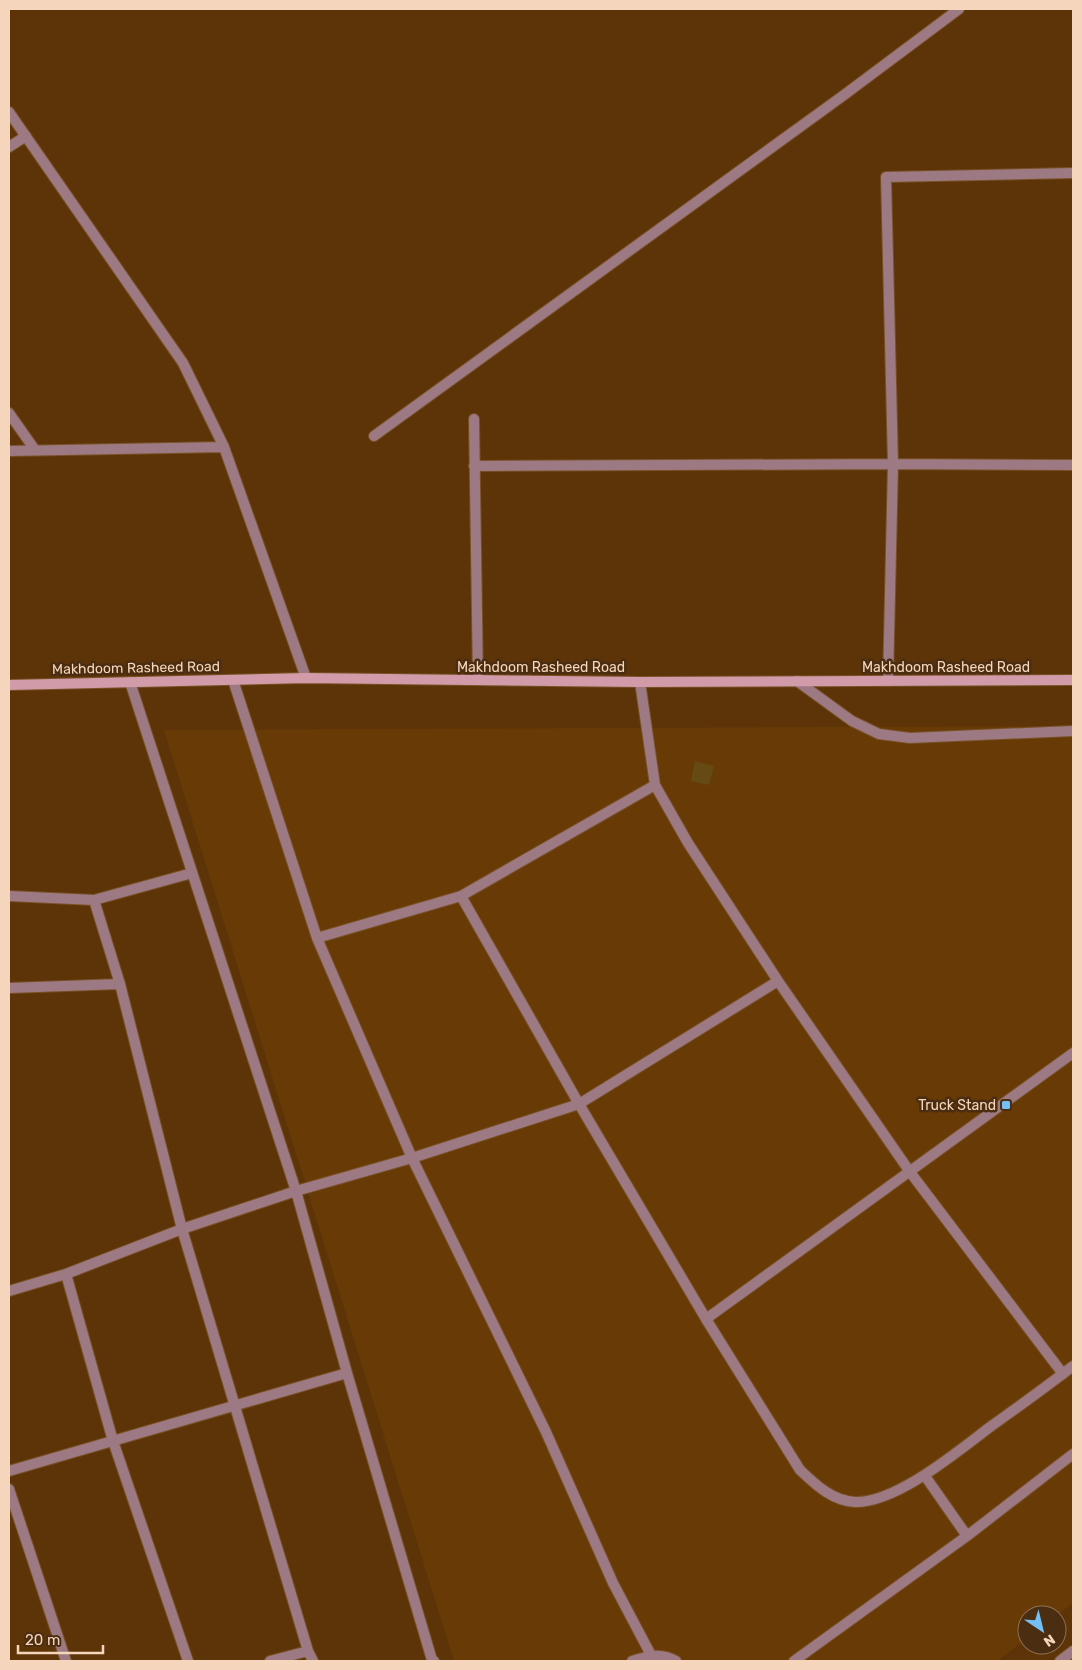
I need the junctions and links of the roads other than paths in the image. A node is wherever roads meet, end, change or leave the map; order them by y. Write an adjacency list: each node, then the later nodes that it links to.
1 (959, 9): 8 (street)
2 (9, 112): 3 (street)
3 (26, 136): 4 (street); 9 (street)
4 (9, 147)
5 (1073, 173): 12 (street)
6 (9, 413): 10 (street)
7 (474, 419): 14 (street)
8 (374, 436)
9 (224, 448): 10 (street); 15 (street)
10 (35, 450): 11 (street)
11 (9, 451)
12 (892, 464): 13 (street); 14 (street); 20 (street)
13 (1073, 465)
14 (474, 466): 17 (street)
15 (306, 678): 16 (main road, Makhdoom Rasheed Road); 17 (main road, Makhdoom Rasheed Road)
16 (233, 680): 21 (main road, Makhdoom Rasheed Road); 30 (street)
17 (478, 680): 22 (main road, Makhdoom Rasheed Road)
18 (1073, 680): 20 (main road, Makhdoom Rasheed Road)
19 (797, 681): 20 (main road, Makhdoom Rasheed Road); 22 (main road, Makhdoom Rasheed Road); 24 (street)
20 (888, 681)
21 (130, 682): 23 (main road, Makhdoom Rasheed Road); 26 (street)
22 (640, 682): 25 (street)
23 (9, 685)
24 (1073, 731)
25 (655, 785): 28 (street); 31 (street)
26 (192, 873): 29 (street); 38 (street)
27 (9, 896): 29 (street)
28 (461, 896): 30 (street); 35 (street)
29 (94, 900): 32 (street)
30 (317, 938): 36 (street)
31 (778, 981): 35 (street); 37 (street)
32 (120, 984): 33 (street); 39 (street)
33 (9, 988)
34 (1073, 1052): 37 (street)
35 (578, 1104): 36 (street); 42 (street)
36 (412, 1158): 38 (street); 55 (street)
37 (910, 1172): 42 (street); 45 (street)
38 (296, 1191): 39 (street); 44 (street)
39 (182, 1229): 40 (street); 46 (street)
40 (66, 1274): 41 (street); 47 (street)
41 (9, 1291)
42 (706, 1319): 50 (street)
43 (1073, 1366): 45 (street)
44 (347, 1373): 46 (street); 60 (street)
45 (1063, 1374): 50 (street)
46 (236, 1406): 47 (street); 53 (street)
47 (113, 1441): 49 (street); 57 (street)
48 (1073, 1454): 52 (street)
49 (9, 1471)
50 (925, 1476): 52 (street)
51 (9, 1489): 56 (street)
52 (967, 1536): 63 (street)
53 (308, 1651): 58 (street); 59 (street)
54 (1073, 1651): 64 (street)
55 (651, 1655): 61 (street); 62 (street)
56 (66, 1661)
57 (188, 1661)
58 (270, 1661)
59 (313, 1661)
60 (433, 1661)
61 (632, 1661)
62 (676, 1661)
63 (794, 1661)
64 (1060, 1661)

